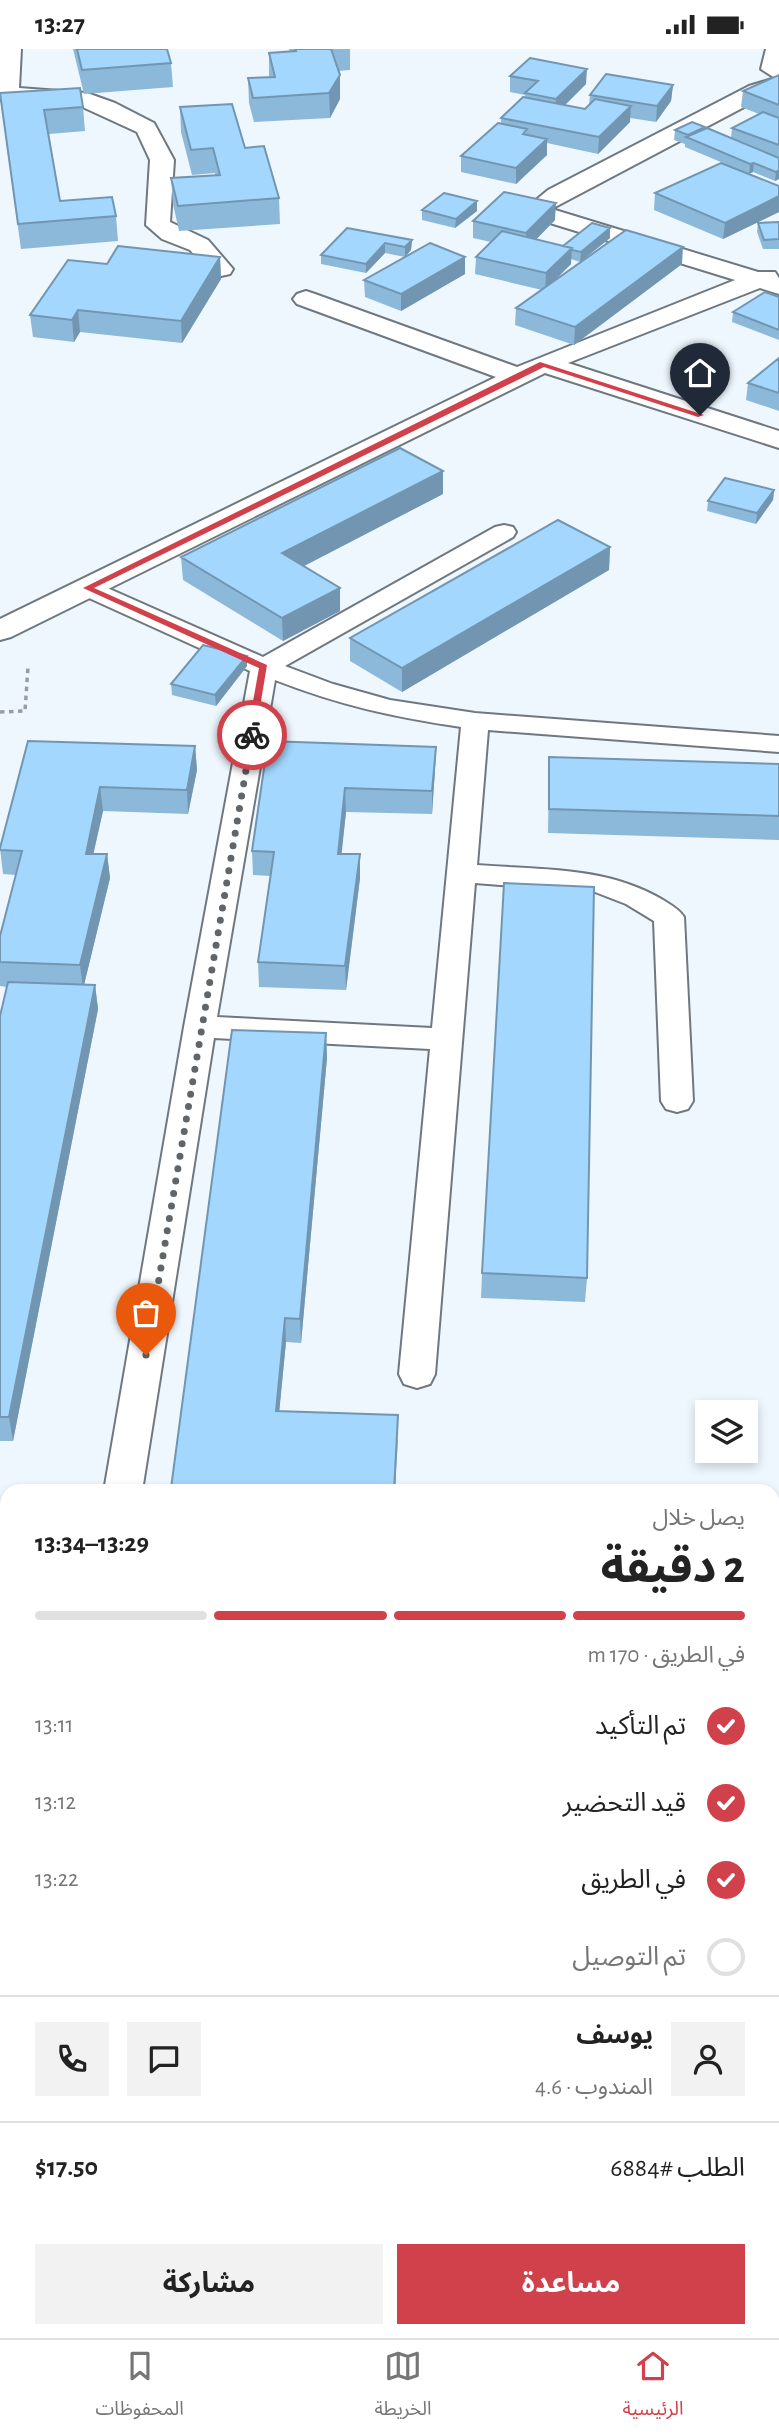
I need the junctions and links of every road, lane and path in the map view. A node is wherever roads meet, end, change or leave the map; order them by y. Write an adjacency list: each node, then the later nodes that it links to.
1 (9, 49): 5 (street)
2 (777, 49): 3 (street)
3 (779, 73)
4 (779, 85): 7 (street)
5 (4, 94): 6 (street)
6 (221, 269)
7 (773, 279): 9 (street)
8 (306, 299): 10 (street)
9 (543, 364): 10 (street); 11 (street)
10 (518, 376): 13 (street)
11 (779, 440)
12 (504, 532): 16 (lane)
13 (87, 588): 14 (street); 16 (lane)
14 (0, 631)
15 (29, 662): 17 (path)
16 (264, 667): 18 (lane); 21 (lane)
17 (0, 712)
18 (475, 720): 19 (lane); 20 (lane)
19 (779, 744)
20 (462, 873): 22 (lane); 23 (lane)
21 (200, 1027): 22 (lane); 25 (lane)
22 (447, 1039): 24 (lane)
23 (677, 1101)
24 (417, 1374)
25 (124, 1484)

